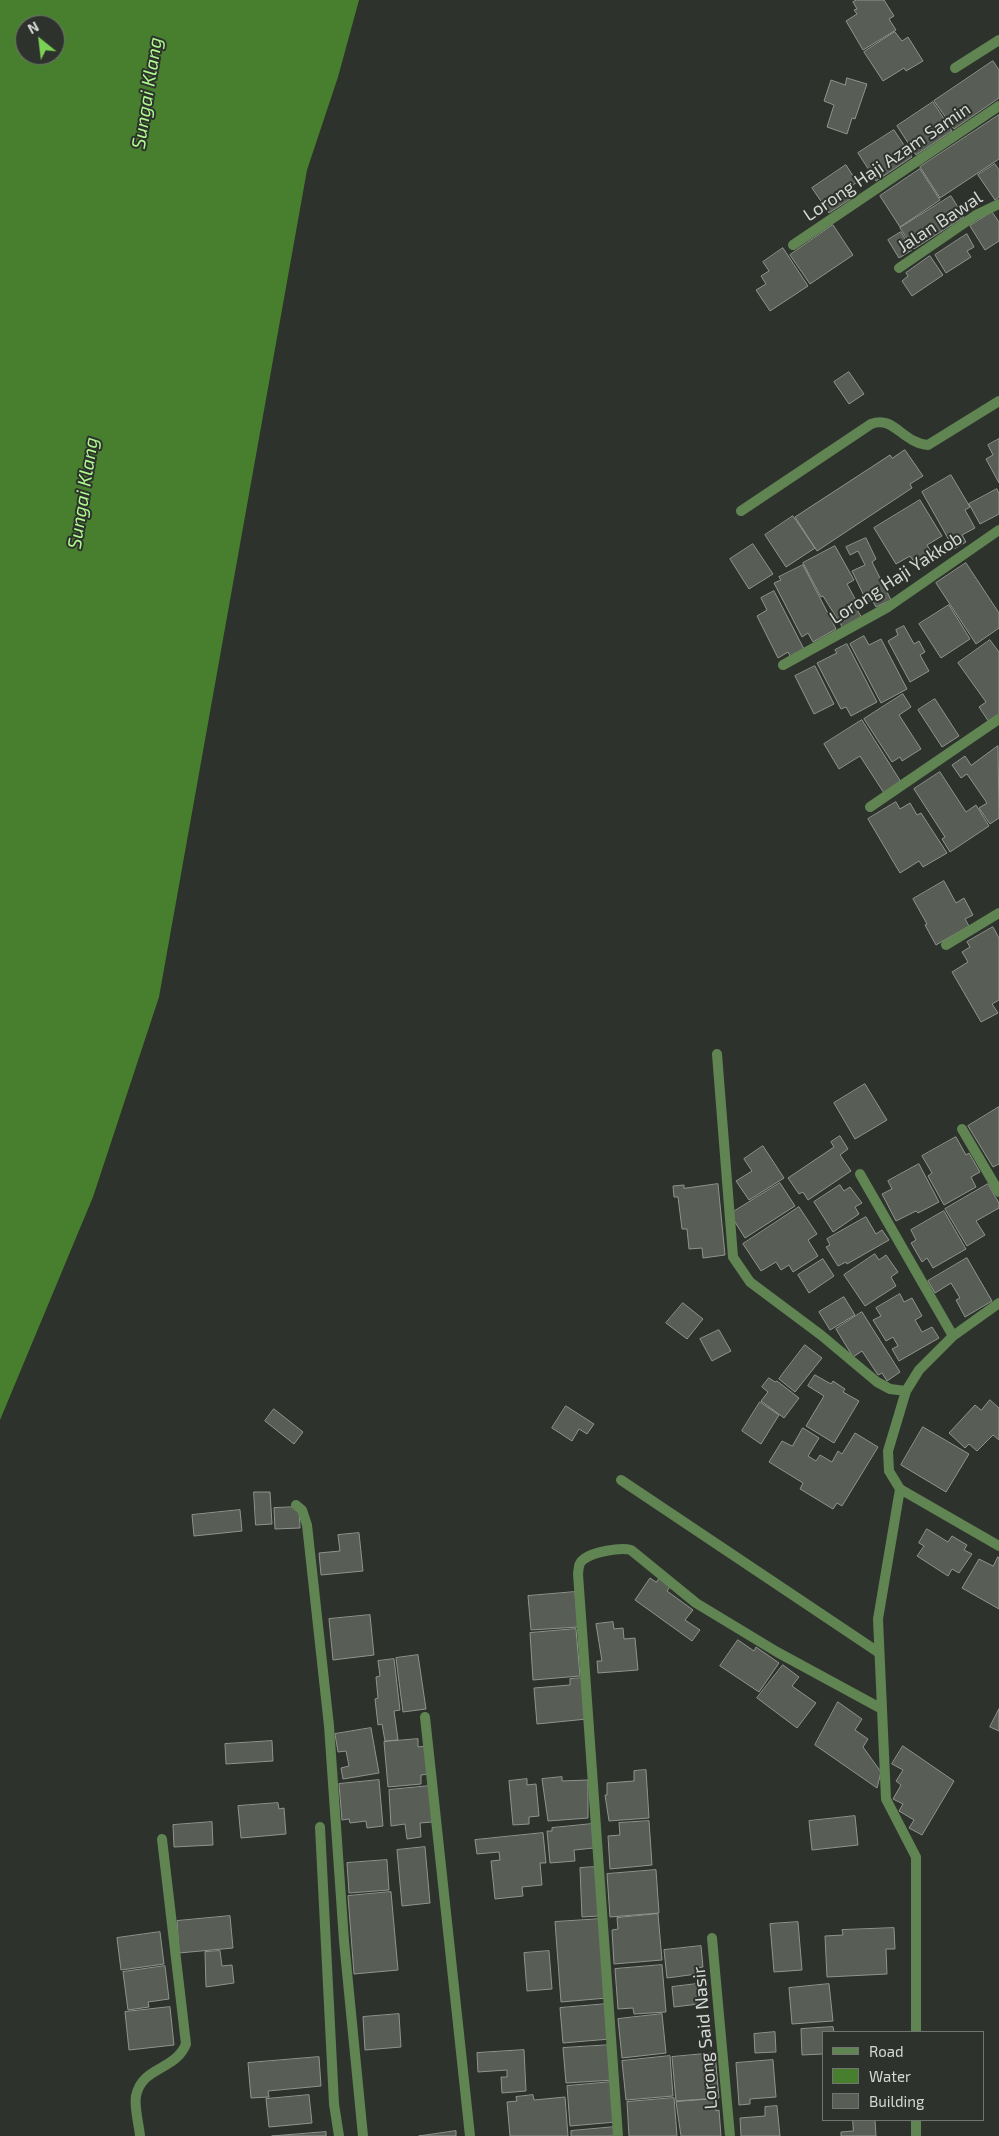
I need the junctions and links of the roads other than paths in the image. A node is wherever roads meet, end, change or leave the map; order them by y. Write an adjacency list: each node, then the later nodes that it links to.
1 (999, 40): 2 (street)
2 (954, 68)
3 (999, 106): 5 (street, Lorong Haji Azam Samin)
4 (999, 204): 6 (street, Jalan Bawal)
5 (792, 245)
6 (899, 268)
7 (999, 401): 8 (street)
8 (740, 511)
9 (999, 530): 10 (street, Lorong Haji Yakkob)
10 (783, 665)
11 (999, 719): 12 (street)
12 (870, 807)
13 (999, 913): 14 (street)
14 (946, 945)
15 (717, 1054): 21 (street)
16 (962, 1129): 18 (street)
17 (860, 1174): 20 (street)
18 (999, 1192)
19 (999, 1303): 20 (street)
20 (953, 1336): 21 (street)
21 (906, 1391): 23 (street)
22 (621, 1480): 26 (street)
23 (900, 1489): 25 (street); 26 (street)
24 (296, 1505): 36 (street)
25 (999, 1546)
26 (878, 1652): 27 (street)
27 (882, 1708): 32 (street); 38 (street)
28 (425, 1717): 37 (street)
29 (320, 1828): 35 (street)
30 (162, 1839): 34 (street)
31 (712, 1938): 39 (street, Lorong Said Nasir)
32 (916, 2031)
33 (916, 2121): 40 (street)
34 (140, 2136)
35 (339, 2136)
36 (362, 2136)
37 (470, 2136)
38 (618, 2136)
39 (730, 2136)
40 (916, 2136)

